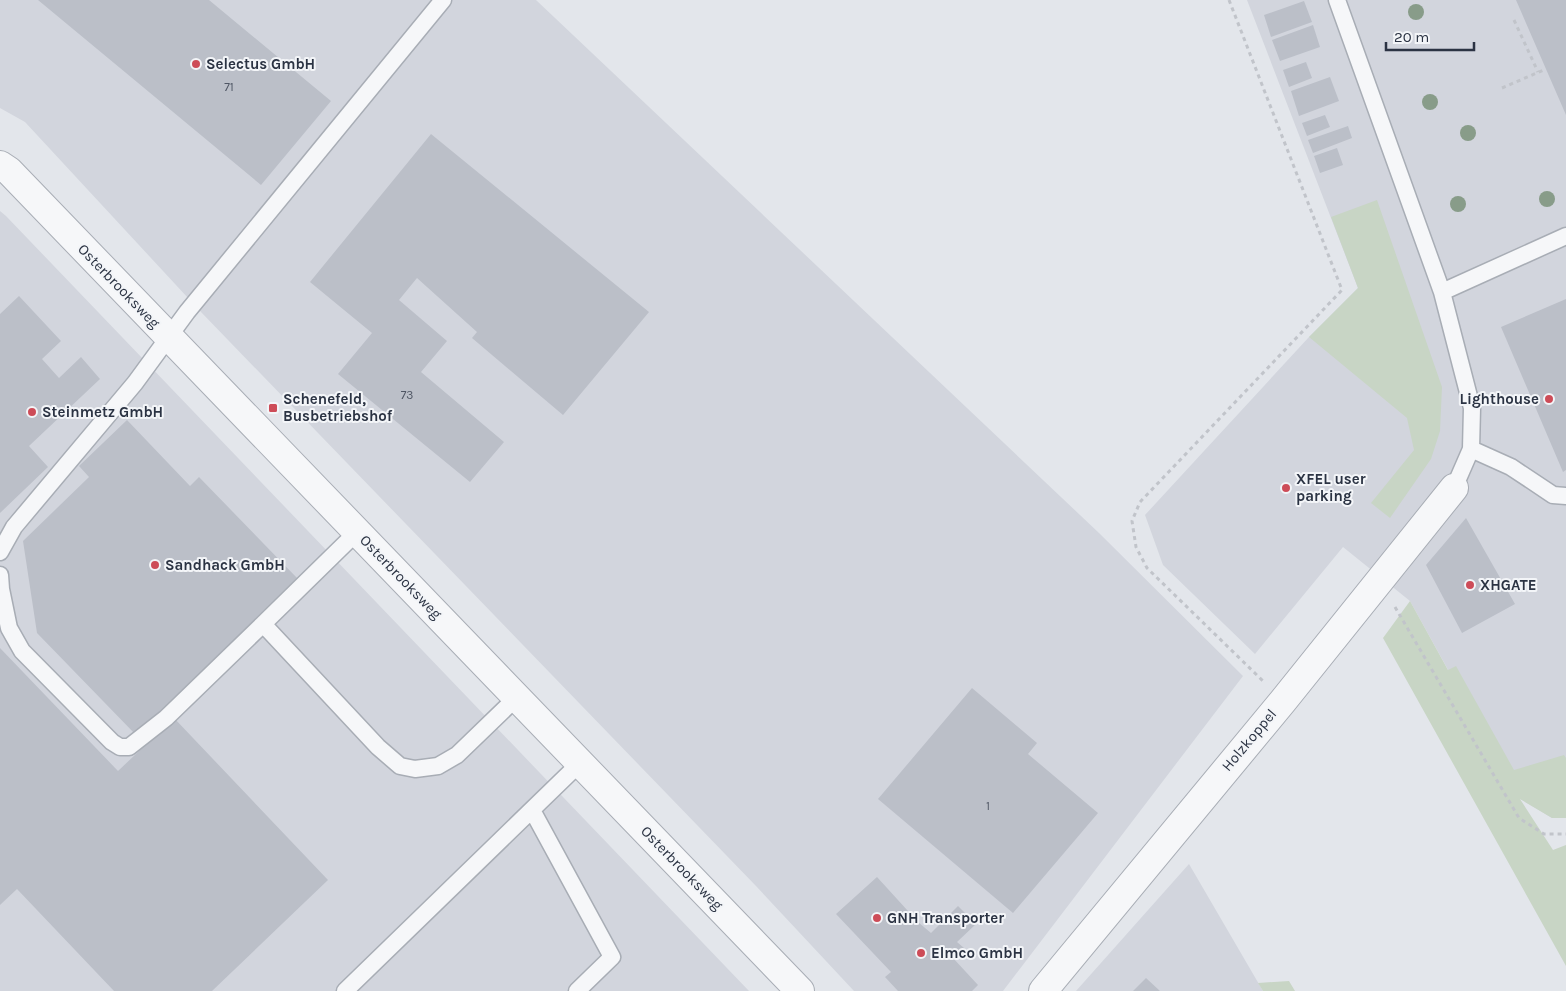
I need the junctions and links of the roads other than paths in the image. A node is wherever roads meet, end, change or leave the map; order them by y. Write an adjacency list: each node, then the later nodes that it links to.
1 (443, 0): 6 (lane)
2 (1336, 0): 5 (lane)
3 (0, 164): 6 (street, Osterbrooksweg)
4 (1566, 236): 5 (lane)
5 (1442, 292): 7 (lane)
6 (168, 336): 10 (street, Osterbrooksweg); 11 (lane)
7 (1471, 449): 8 (lane); 9 (lane)
8 (1454, 488): 20 (street, Holzkoppel)
9 (1566, 496)
10 (357, 532): 13 (lane); 14 (street, Osterbrooksweg)
11 (0, 552)
12 (0, 575): 13 (lane)
13 (263, 624): 14 (lane)
14 (517, 697): 15 (street, Osterbrooksweg)
15 (580, 763): 16 (lane); 19 (street, Osterbrooksweg)
16 (532, 810): 17 (lane); 18 (lane)
17 (345, 991)
18 (577, 991)
19 (800, 991)
20 (1043, 991)

